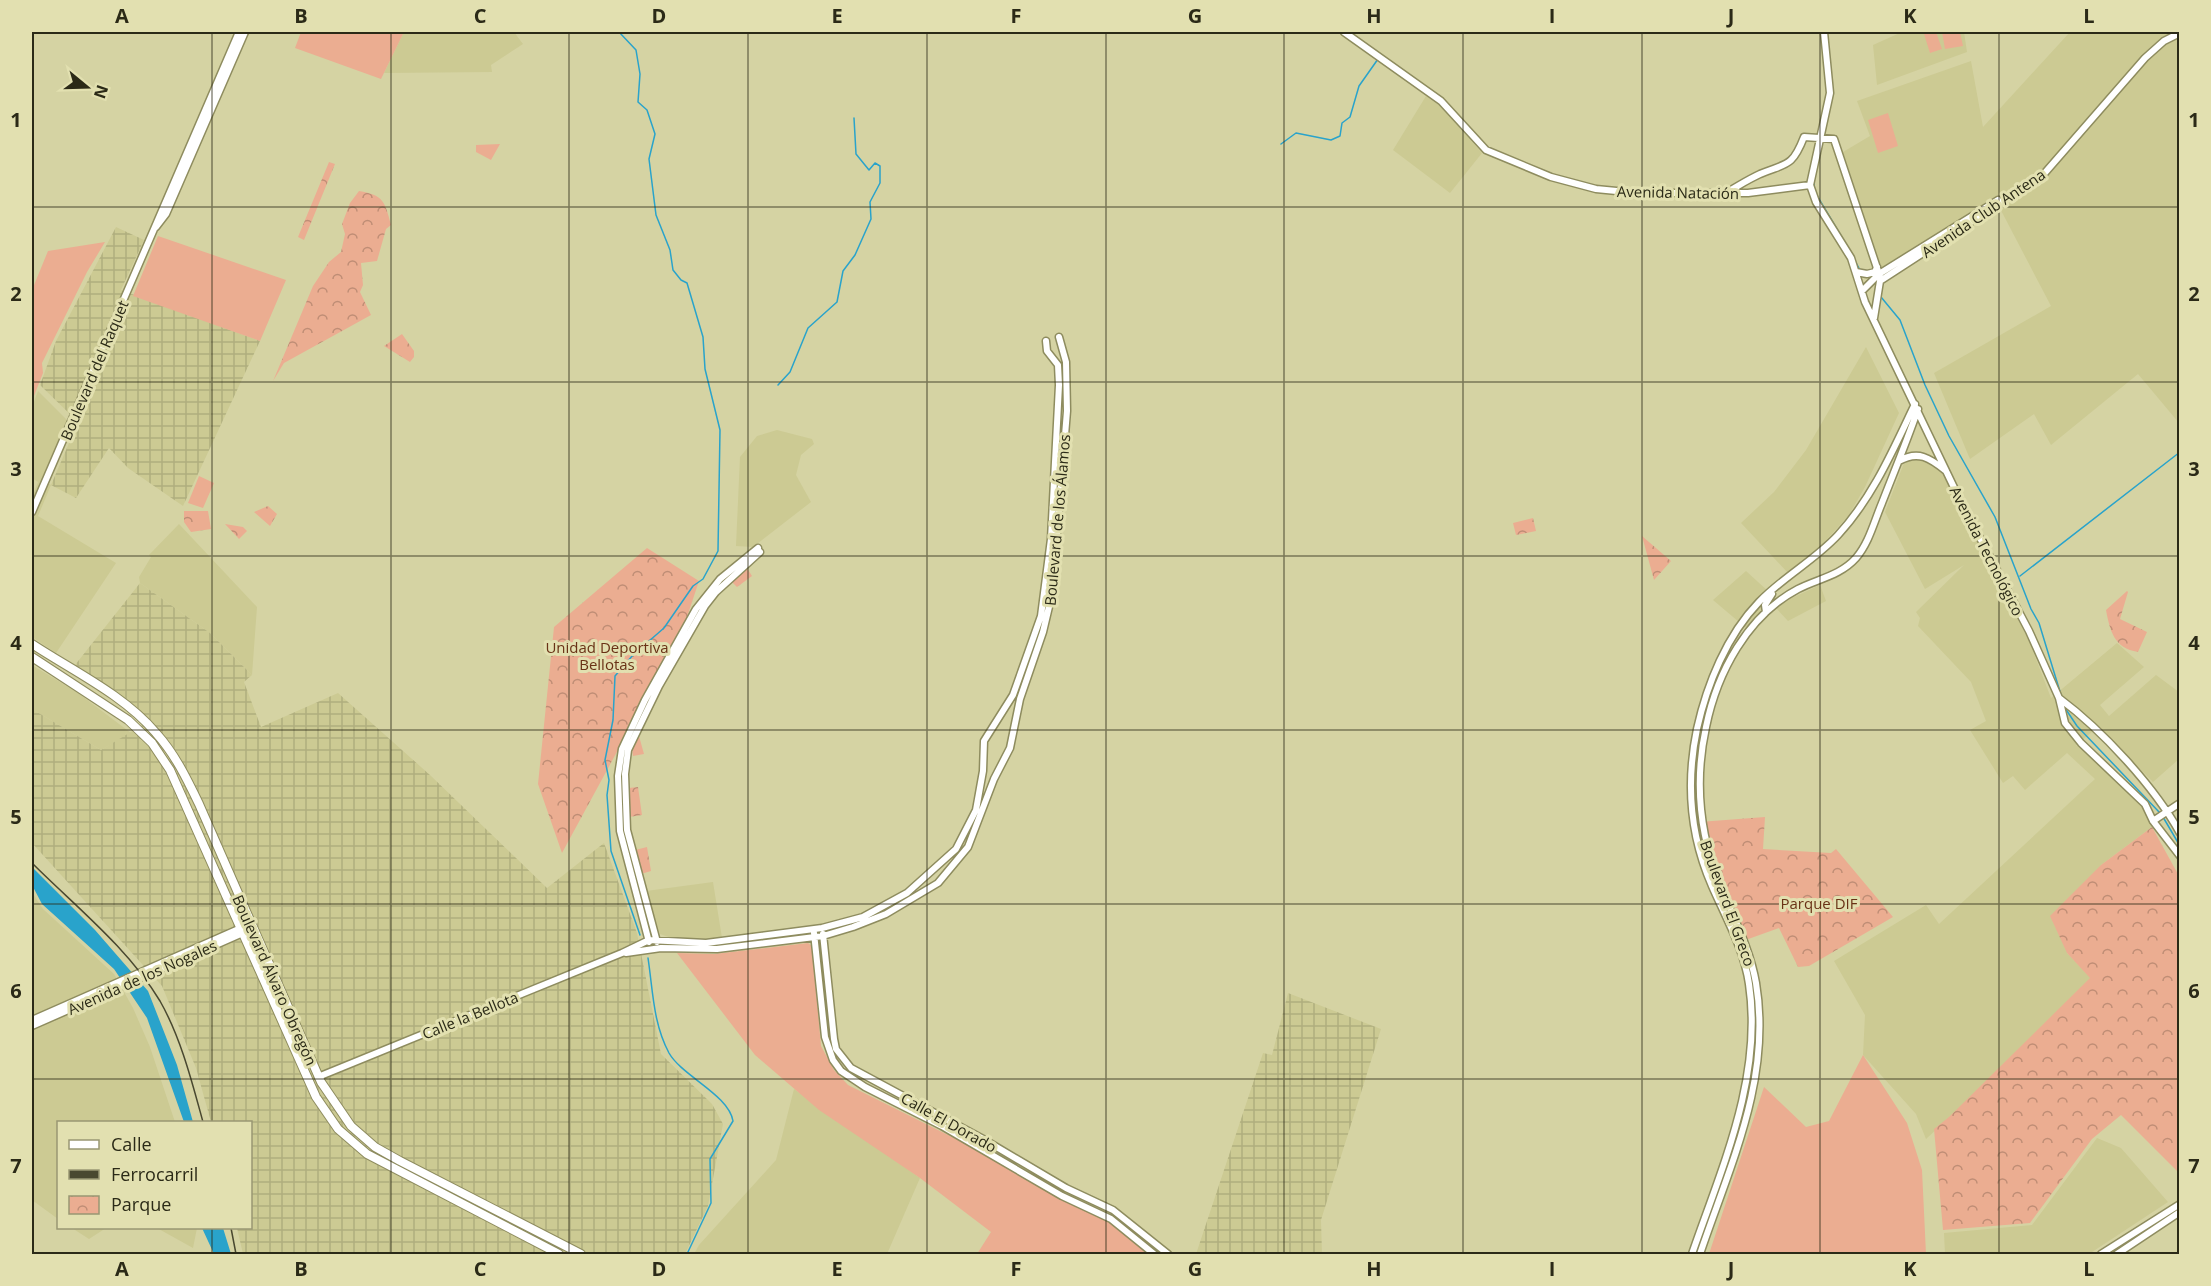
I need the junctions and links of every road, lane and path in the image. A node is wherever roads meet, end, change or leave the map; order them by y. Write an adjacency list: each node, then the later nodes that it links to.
1 (239, 32): 10 (street, Boulevard del Raquet)
2 (245, 32): 10 (street, Boulevard del Raquet)
3 (1344, 32): 9 (street, Avenida Natación)
4 (1824, 32): 7 (street)
5 (2171, 32): 12 (street, Avenida Club Antena)
6 (2180, 33): 12 (street, Avenida Club Antena)
7 (1819, 136): 8 (street); 9 (street); 12 (street)
8 (1810, 185): 9 (street, Avenida Natación); 11 (street)
9 (1724, 194)
10 (156, 227): 23 (street, Boulevard del Raquet)
11 (1859, 273): 12 (street); 12 (street); 13 (street)
12 (1876, 278): 13 (street, Avenida Club Antena); 14 (street)
13 (1863, 291): 14 (street); 15 (street, Avenida Tecnológico)
14 (1875, 307): 15 (street)
15 (1874, 318): 18 (street, Avenida Tecnológico)
16 (1059, 337): 44 (street, Boulevard de los Álamos)
17 (1046, 342): 41 (street, Boulevard de los Álamos)
18 (1916, 407): 19 (street, Boulevard El Greco); 20 (street, Boulevard El Greco); 21 (street, Avenida Tecnológico)
19 (1887, 460): 20 (street); 22 (street, Boulevard El Greco)
20 (1898, 464): 21 (street); 24 (street, Boulevard El Greco)
21 (1947, 472): 32 (street, Avenida Tecnológico)
22 (1869, 495): 24 (street); 26 (street, Boulevard El Greco)
23 (32, 512)
24 (1876, 519): 27 (street, Boulevard El Greco)
25 (759, 550): 31 (street)
26 (1789, 576): 27 (street); 28 (street, Boulevard El Greco)
27 (1768, 608): 28 (street); 57 (street, Boulevard El Greco)
28 (1747, 618): 57 (street, Boulevard El Greco)
29 (32, 644): 40 (highway, Boulevard Álvaro Obregón)
30 (32, 657): 43 (highway, Boulevard Álvaro Obregón)
31 (657, 685): 46 (street); 47 (street)
32 (2059, 698): 33 (street, Avenida Tecnológico); 34 (street, Avenida Tecnológico)
33 (2074, 709): 34 (street); 36 (street, Avenida Tecnológico)
34 (2065, 723): 37 (street, Avenida Tecnológico)
35 (2180, 802): 36 (street)
36 (2167, 812): 37 (street); 38 (street, Avenida Tecnológico)
37 (2155, 820): 39 (street, Avenida Tecnológico)
38 (2180, 833)
39 (2180, 856)
40 (251, 926): 43 (street, Avenida de los Nogales); 54 (highway, Boulevard Álvaro Obregón)
41 (822, 928): 42 (street, Boulevard de los Álamos); 44 (street, Calle El Dorado)
42 (814, 929): 45 (street, Calle El Dorado); 47 (street, Boulevard de los Álamos)
43 (241, 931): 51 (street, Avenida de los Nogales); 58 (highway, Boulevard Álvaro Obregón)
44 (823, 936): 45 (street, Boulevard de los Álamos); 61 (street, Calle El Dorado)
45 (815, 937): 49 (street, Boulevard de los Álamos); 60 (street, Calle El Dorado)
46 (649, 940): 47 (street, Boulevard de los Álamos); 48 (street); 50 (street, Calle la Bellota)
47 (657, 940): 49 (street)
48 (651, 949): 49 (street, Boulevard de los Álamos); 50 (street, Calle la Bellota)
49 (659, 949)
50 (622, 953): 54 (street, Calle la Bellota)
51 (121, 984): 52 (street, Avenida de los Nogales); 53 (street, Avenida de los Nogales)
52 (32, 1020)
53 (32, 1026)
54 (318, 1077): 59 (highway, Boulevard Álvaro Obregón)
55 (2180, 1204): 64 (street)
56 (2180, 1212): 65 (street)
57 (1708, 1220): 62 (street, Boulevard El Greco); 63 (street, Boulevard El Greco)
58 (559, 1254)
59 (581, 1254)
60 (1154, 1254)
61 (1168, 1254)
62 (1692, 1254)
63 (1700, 1254)
64 (2101, 1254)
65 (2117, 1254)

